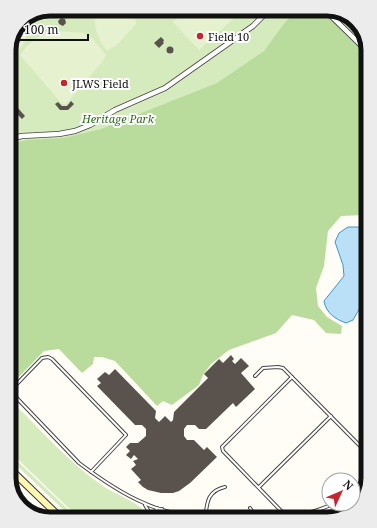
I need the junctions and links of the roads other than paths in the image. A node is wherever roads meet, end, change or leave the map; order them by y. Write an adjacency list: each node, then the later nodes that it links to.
1 (263, 16): 4 (street)
2 (332, 17): 3 (street)
3 (360, 44)
4 (16, 137)
5 (255, 376): 6 (lane)
6 (292, 377): 9 (lane); 14 (lane)
7 (16, 385): 11 (lane)
8 (16, 397): 11 (lane)
9 (330, 416): 10 (lane); 14 (lane)
10 (361, 447)
11 (91, 472): 15 (lane)
12 (16, 475): 19 (main road)
13 (225, 487): 24 (lane)
14 (258, 487): 26 (lane)
15 (144, 504): 16 (lane); 20 (lane)
16 (157, 508): 18 (lane); 21 (lane)
17 (250, 508): 25 (lane)
18 (162, 509): 22 (lane); 23 (lane)
19 (54, 512)
20 (149, 512)
21 (155, 512)
22 (161, 512)
23 (172, 512)
24 (206, 512)
25 (253, 512)
26 (282, 512)

